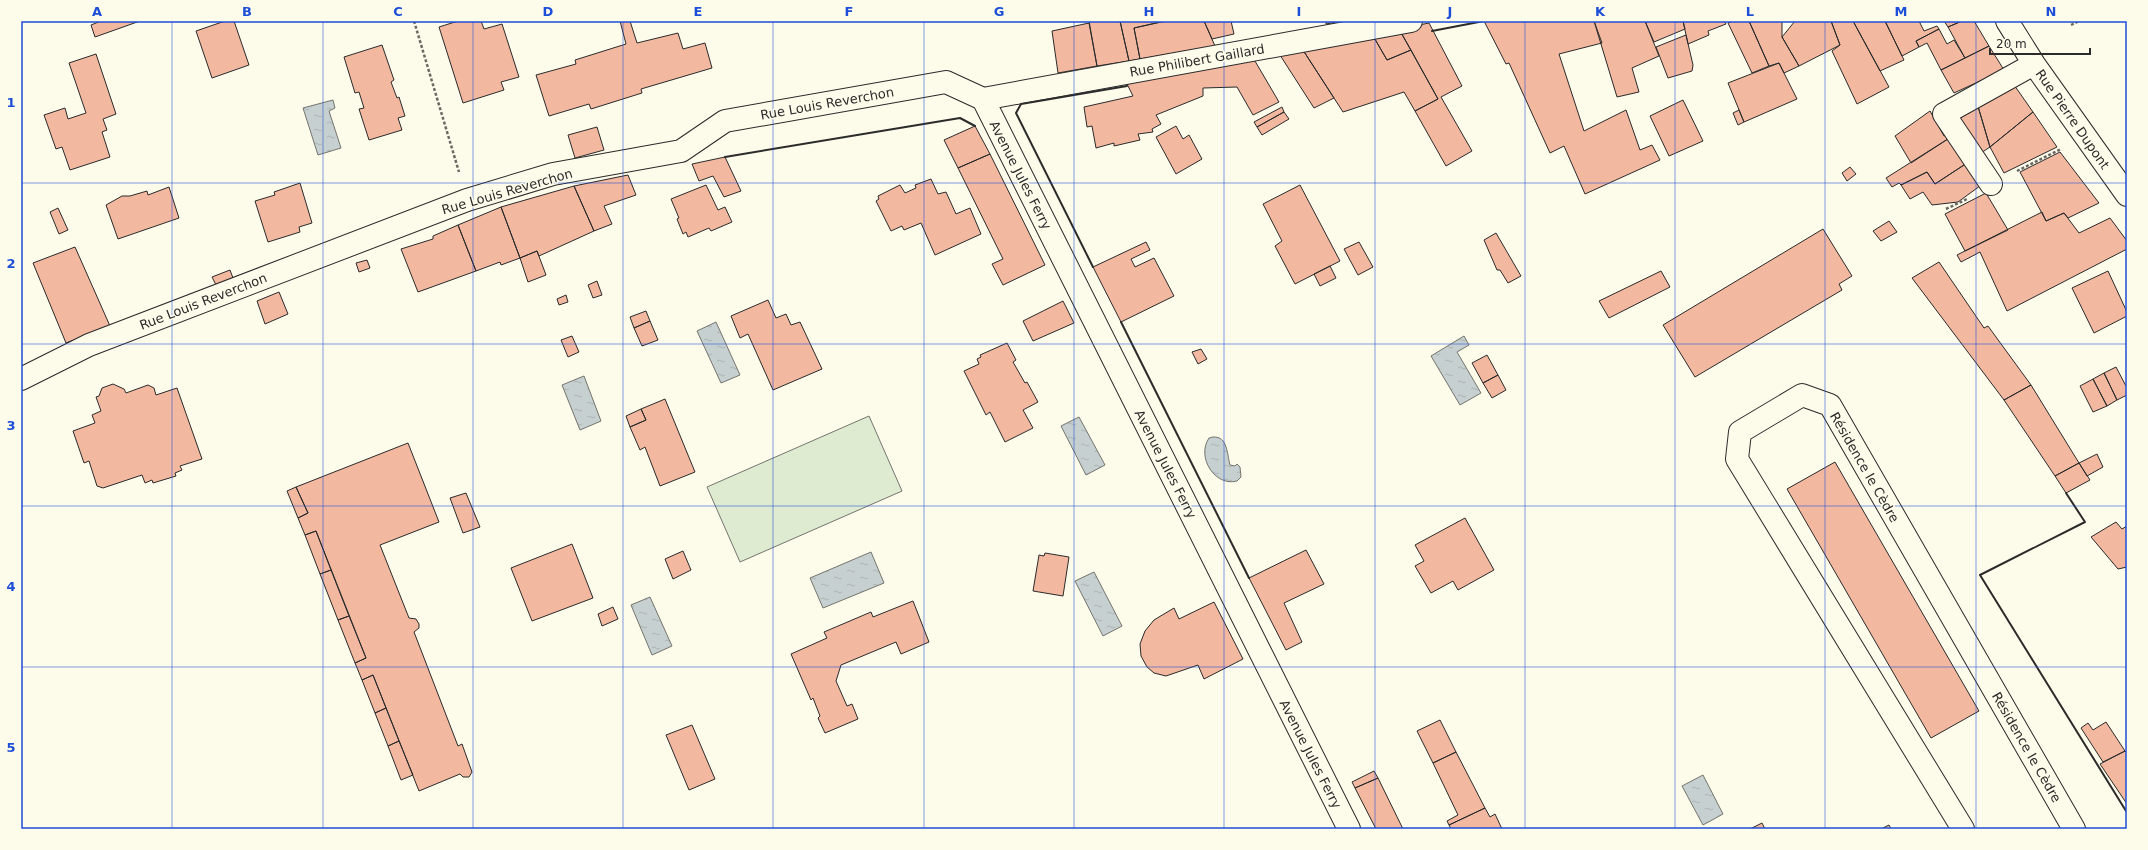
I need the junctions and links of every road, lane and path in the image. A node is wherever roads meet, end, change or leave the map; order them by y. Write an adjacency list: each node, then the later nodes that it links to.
1 (414, 21): 12 (path)
2 (1411, 21): 6 (street, Rue Philibert Gaillard)
3 (2007, 21): 7 (street, Rue Pierre Dupont)
4 (2076, 21): 5 (path)
5 (2071, 25)
6 (1318, 29): 8 (street, Rue Philibert Gaillard)
7 (2034, 64): 9 (street, Rue Pierre Dupont); 10 (street)
8 (983, 99): 12 (street, Rue Louis Reverchon); 14 (street, Avenue Jules Ferry)
9 (2086, 136): 10 (path); 11 (street, Rue Pierre Dupont)
10 (1991, 184)
11 (2127, 195)
12 (467, 200): 13 (street, Rue Louis Reverchon)
13 (21, 379)
14 (1349, 829)
15 (1963, 829): 16 (street, Résidence le Cèdre)
16 (2074, 829)

